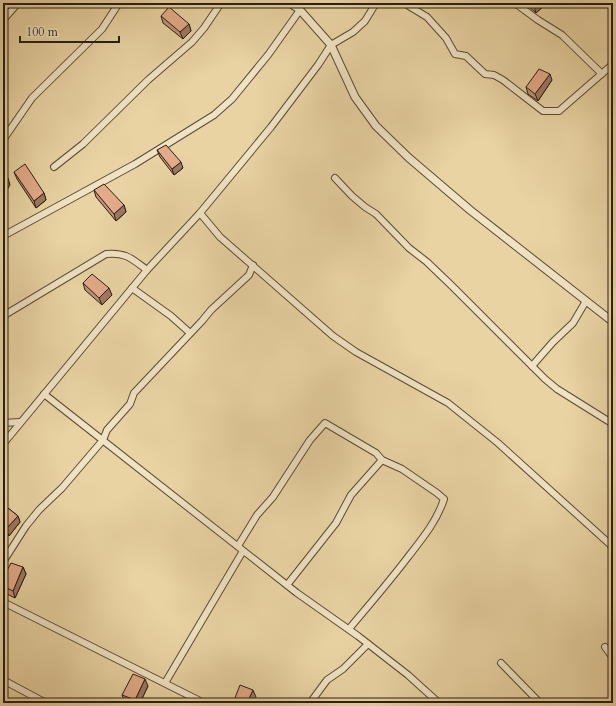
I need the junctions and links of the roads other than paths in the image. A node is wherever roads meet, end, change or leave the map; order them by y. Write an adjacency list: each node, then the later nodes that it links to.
1 (18, 3): 9 (street)
2 (119, 3): 13 (street)
3 (221, 3): 14 (street)
4 (290, 3): 8 (street)
5 (376, 3): 10 (street)
6 (404, 3): 12 (street)
7 (516, 3): 12 (street)
8 (300, 10): 10 (street); 17 (street)
9 (3, 20)
10 (331, 45): 16 (street); 21 (street)
11 (613, 64): 12 (street)
12 (602, 74)
13 (3, 140)
14 (54, 167)
15 (335, 178): 25 (street)
16 (200, 213): 18 (street); 19 (street)
17 (3, 236)
18 (253, 265): 24 (street); 34 (street)
19 (147, 270): 20 (street); 22 (street)
20 (132, 288): 24 (street); 26 (street)
21 (586, 301): 23 (street); 25 (street)
22 (3, 316)
23 (613, 322)
24 (190, 332): 30 (street)
25 (532, 366): 29 (street)
26 (44, 394): 27 (street); 30 (street)
27 (20, 422): 28 (street); 31 (street)
28 (3, 423)
29 (613, 424)
30 (103, 440): 33 (street); 36 (street)
31 (3, 444)
32 (382, 460): 33 (street); 37 (street); 39 (street)
33 (238, 546): 35 (street)
34 (613, 547)
35 (244, 550): 37 (street); 45 (street)
36 (3, 562)
37 (287, 585): 39 (street)
38 (3, 602): 45 (street)
39 (349, 629): 40 (street)
40 (368, 644): 48 (street); 49 (street)
41 (605, 647): 42 (street)
42 (613, 658)
43 (501, 663): 50 (street)
44 (3, 680): 46 (street)
45 (165, 683): 47 (street)
46 (42, 702)
47 (204, 703)
48 (310, 703)
49 (440, 703)
50 (540, 703)

